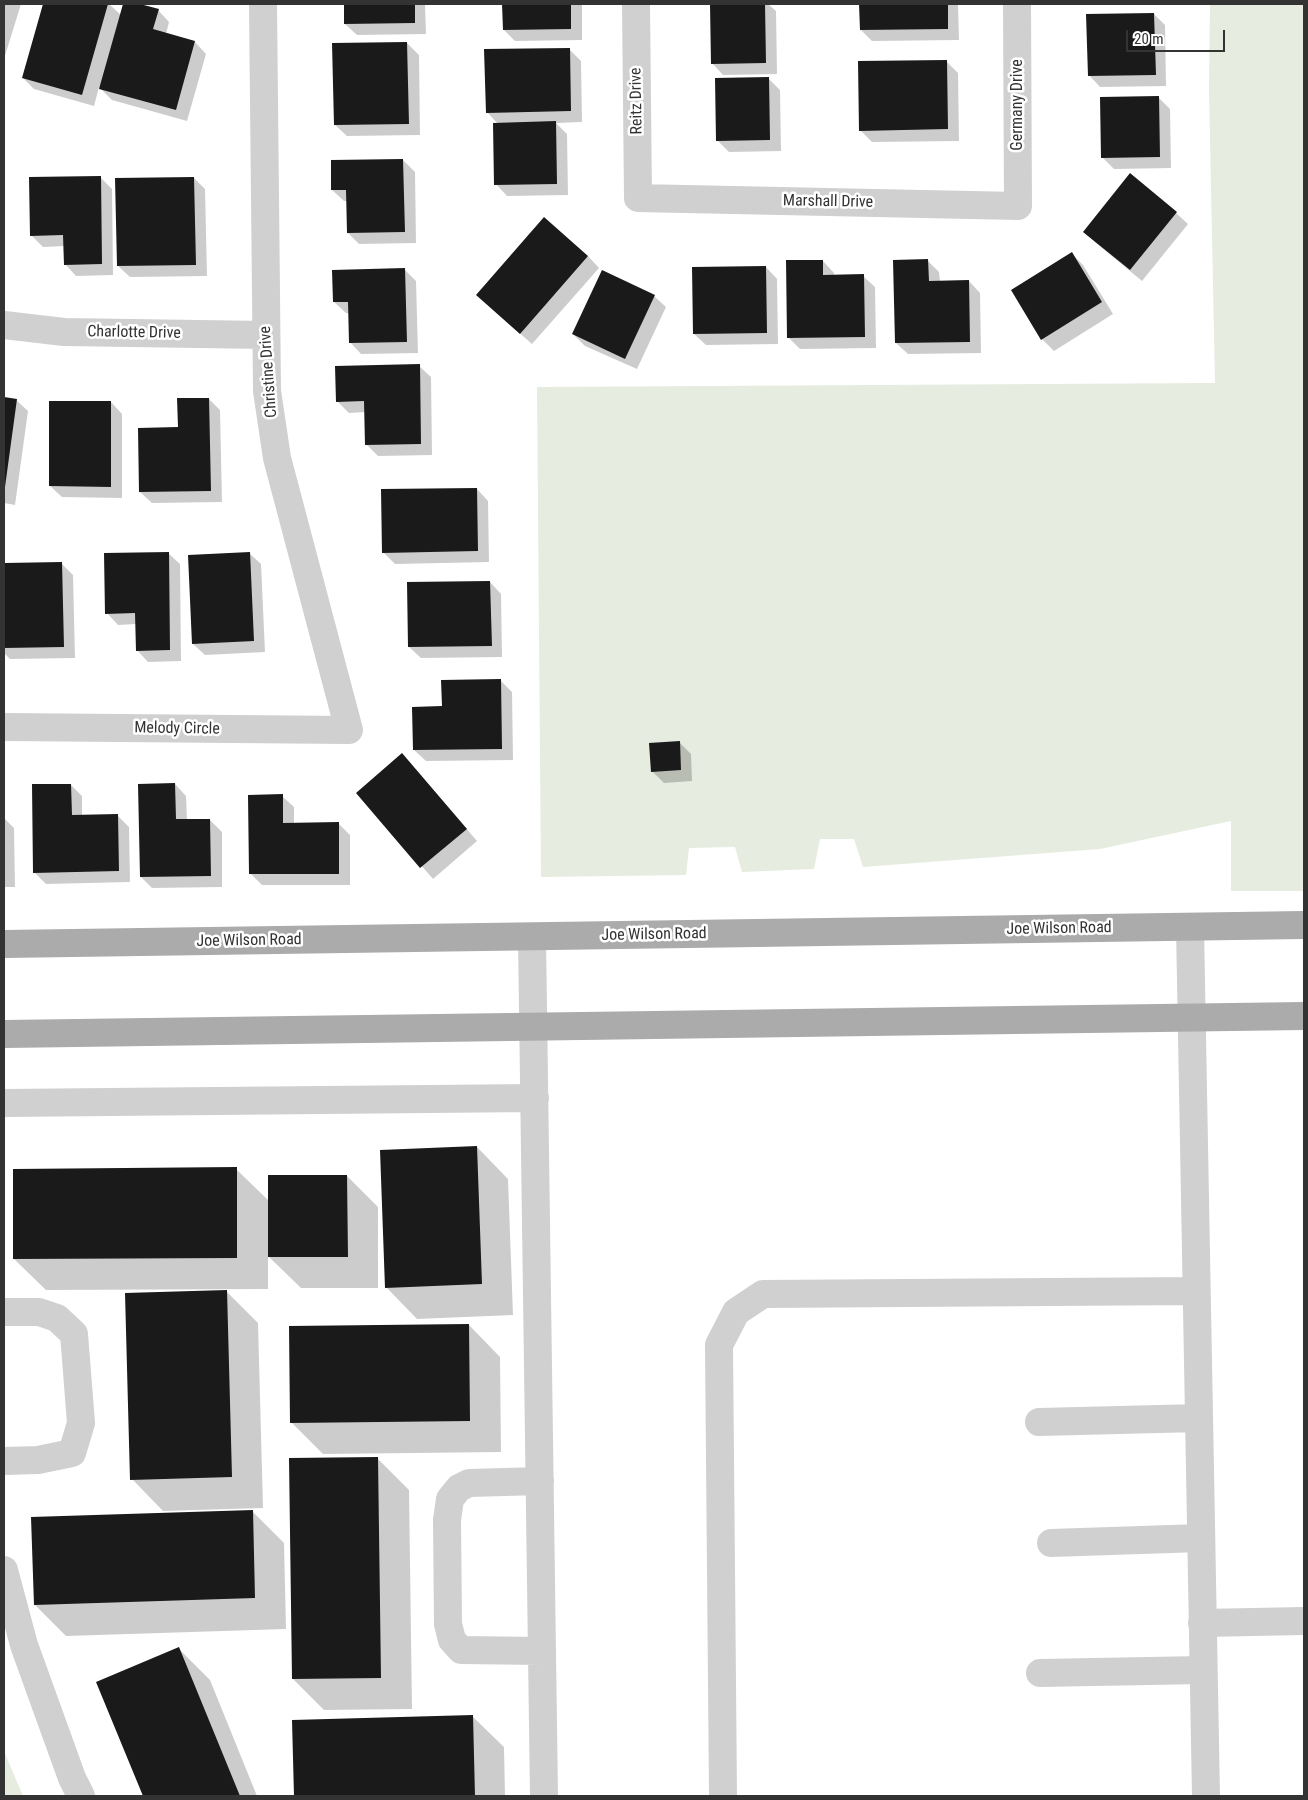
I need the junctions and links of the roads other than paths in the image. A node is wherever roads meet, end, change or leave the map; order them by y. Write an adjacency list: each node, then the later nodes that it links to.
1 (263, 4): 7 (street, Christine Drive)
2 (636, 4): 4 (street, Reitz Drive)
3 (1017, 4): 5 (street, Germany Drive)
4 (638, 198): 5 (street, Marshall Drive)
5 (1018, 206)
6 (4, 325): 7 (street, Charlotte Drive)
7 (266, 334): 9 (street, Christine Drive)
8 (4, 727): 9 (street, Melody Circle)
9 (349, 730)
10 (1304, 925): 11 (main road, Joe Wilson Road)
11 (1190, 927): 12 (main road, Joe Wilson Road); 15 (street)
12 (532, 937): 13 (main road, Joe Wilson Road); 16 (street)
13 (4, 944)
14 (1304, 1016): 15 (main road)
15 (1191, 1018): 16 (main road); 20 (street)
16 (533, 1027): 17 (main road); 18 (street)
17 (4, 1034)
18 (534, 1098): 19 (street); 25 (street)
19 (4, 1103)
20 (1196, 1291): 22 (street); 36 (street)
21 (4, 1312): 24 (street)
22 (1199, 1418): 23 (street); 26 (street)
23 (1039, 1422)
24 (4, 1461)
25 (540, 1482): 31 (street); 31 (street)
26 (1201, 1538): 27 (street); 30 (street)
27 (1051, 1543)
28 (4, 1570): 34 (street)
29 (1304, 1621): 30 (street)
30 (1202, 1623): 32 (street)
31 (542, 1651): 35 (street)
32 (1203, 1670): 33 (street); 37 (street)
33 (1040, 1673)
34 (81, 1796)
35 (544, 1796)
36 (723, 1796)
37 (1206, 1796)

